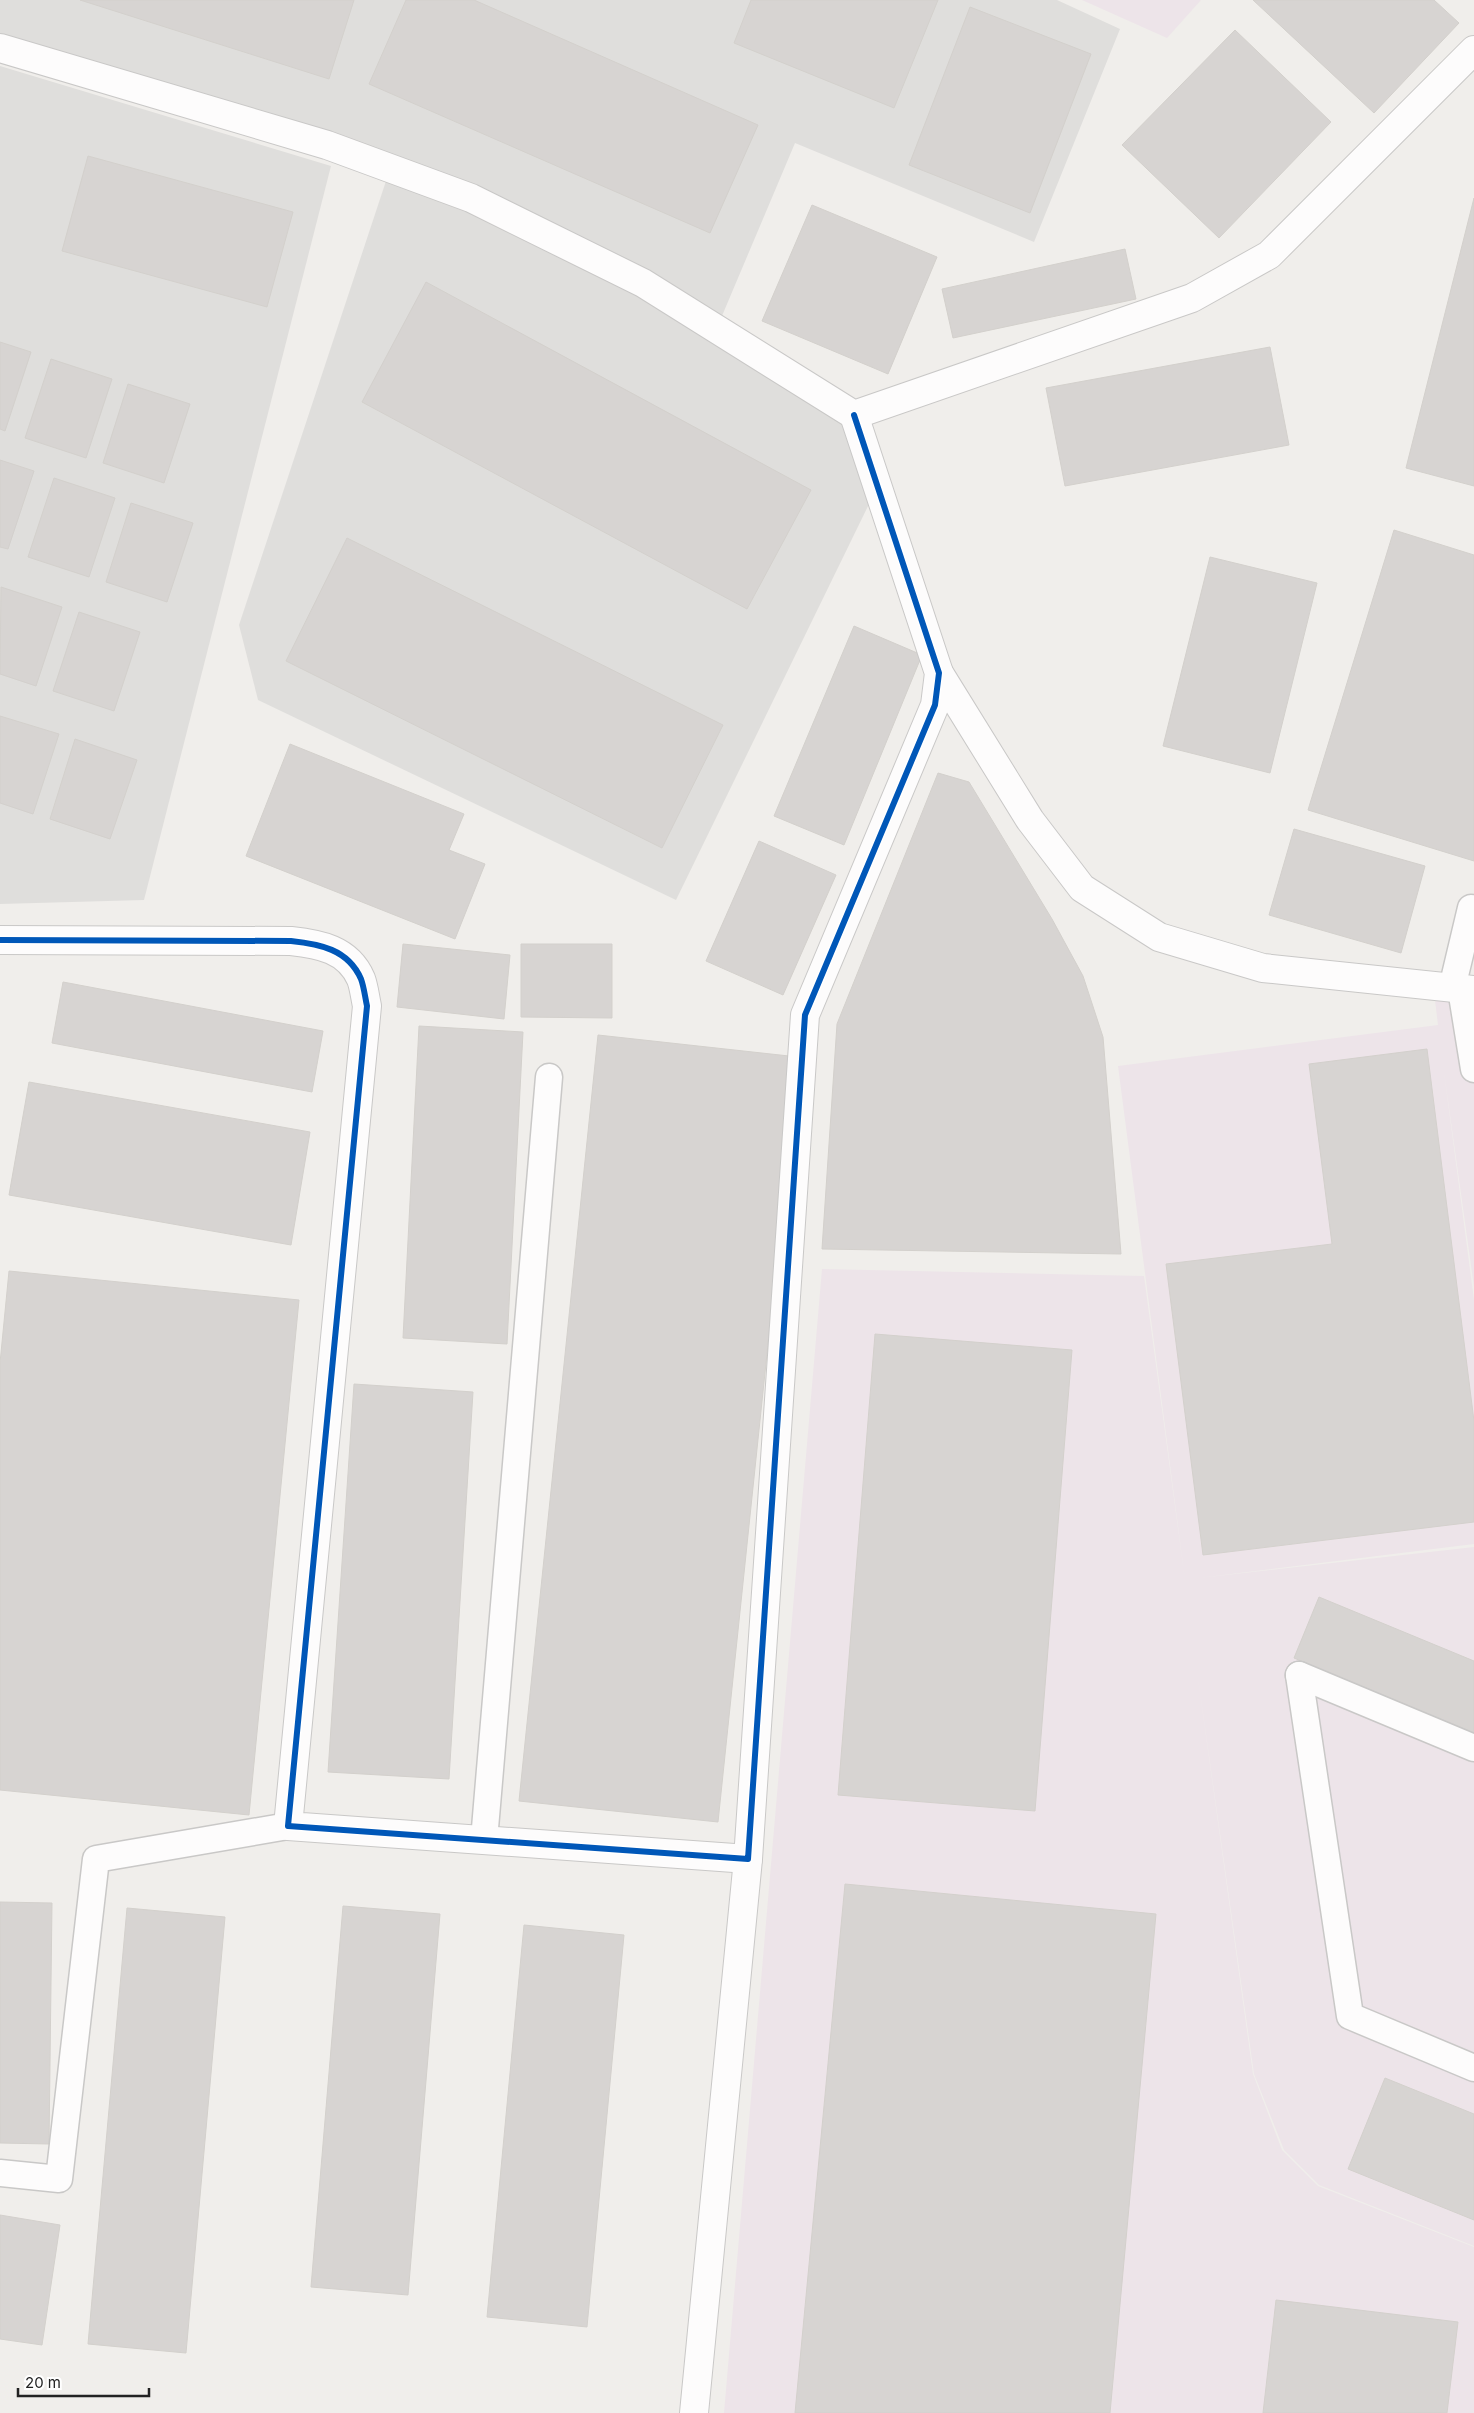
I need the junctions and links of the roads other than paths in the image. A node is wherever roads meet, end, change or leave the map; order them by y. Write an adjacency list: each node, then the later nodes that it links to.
1 (0, 48): 3 (street)
2 (1474, 50): 3 (street)
3 (854, 415): 4 (street)
4 (939, 673): 7 (street); 13 (street)
5 (1474, 909): 7 (lane)
6 (0, 940): 11 (street)
7 (1462, 989): 8 (lane)
8 (1474, 1069)
9 (550, 1077): 12 (lane)
10 (1474, 1748): 14 (lane)
11 (288, 1826): 12 (street); 15 (lane)
12 (484, 1840): 13 (street)
13 (748, 1859): 16 (street)
14 (1474, 2068)
15 (0, 2174)
16 (694, 2413)

